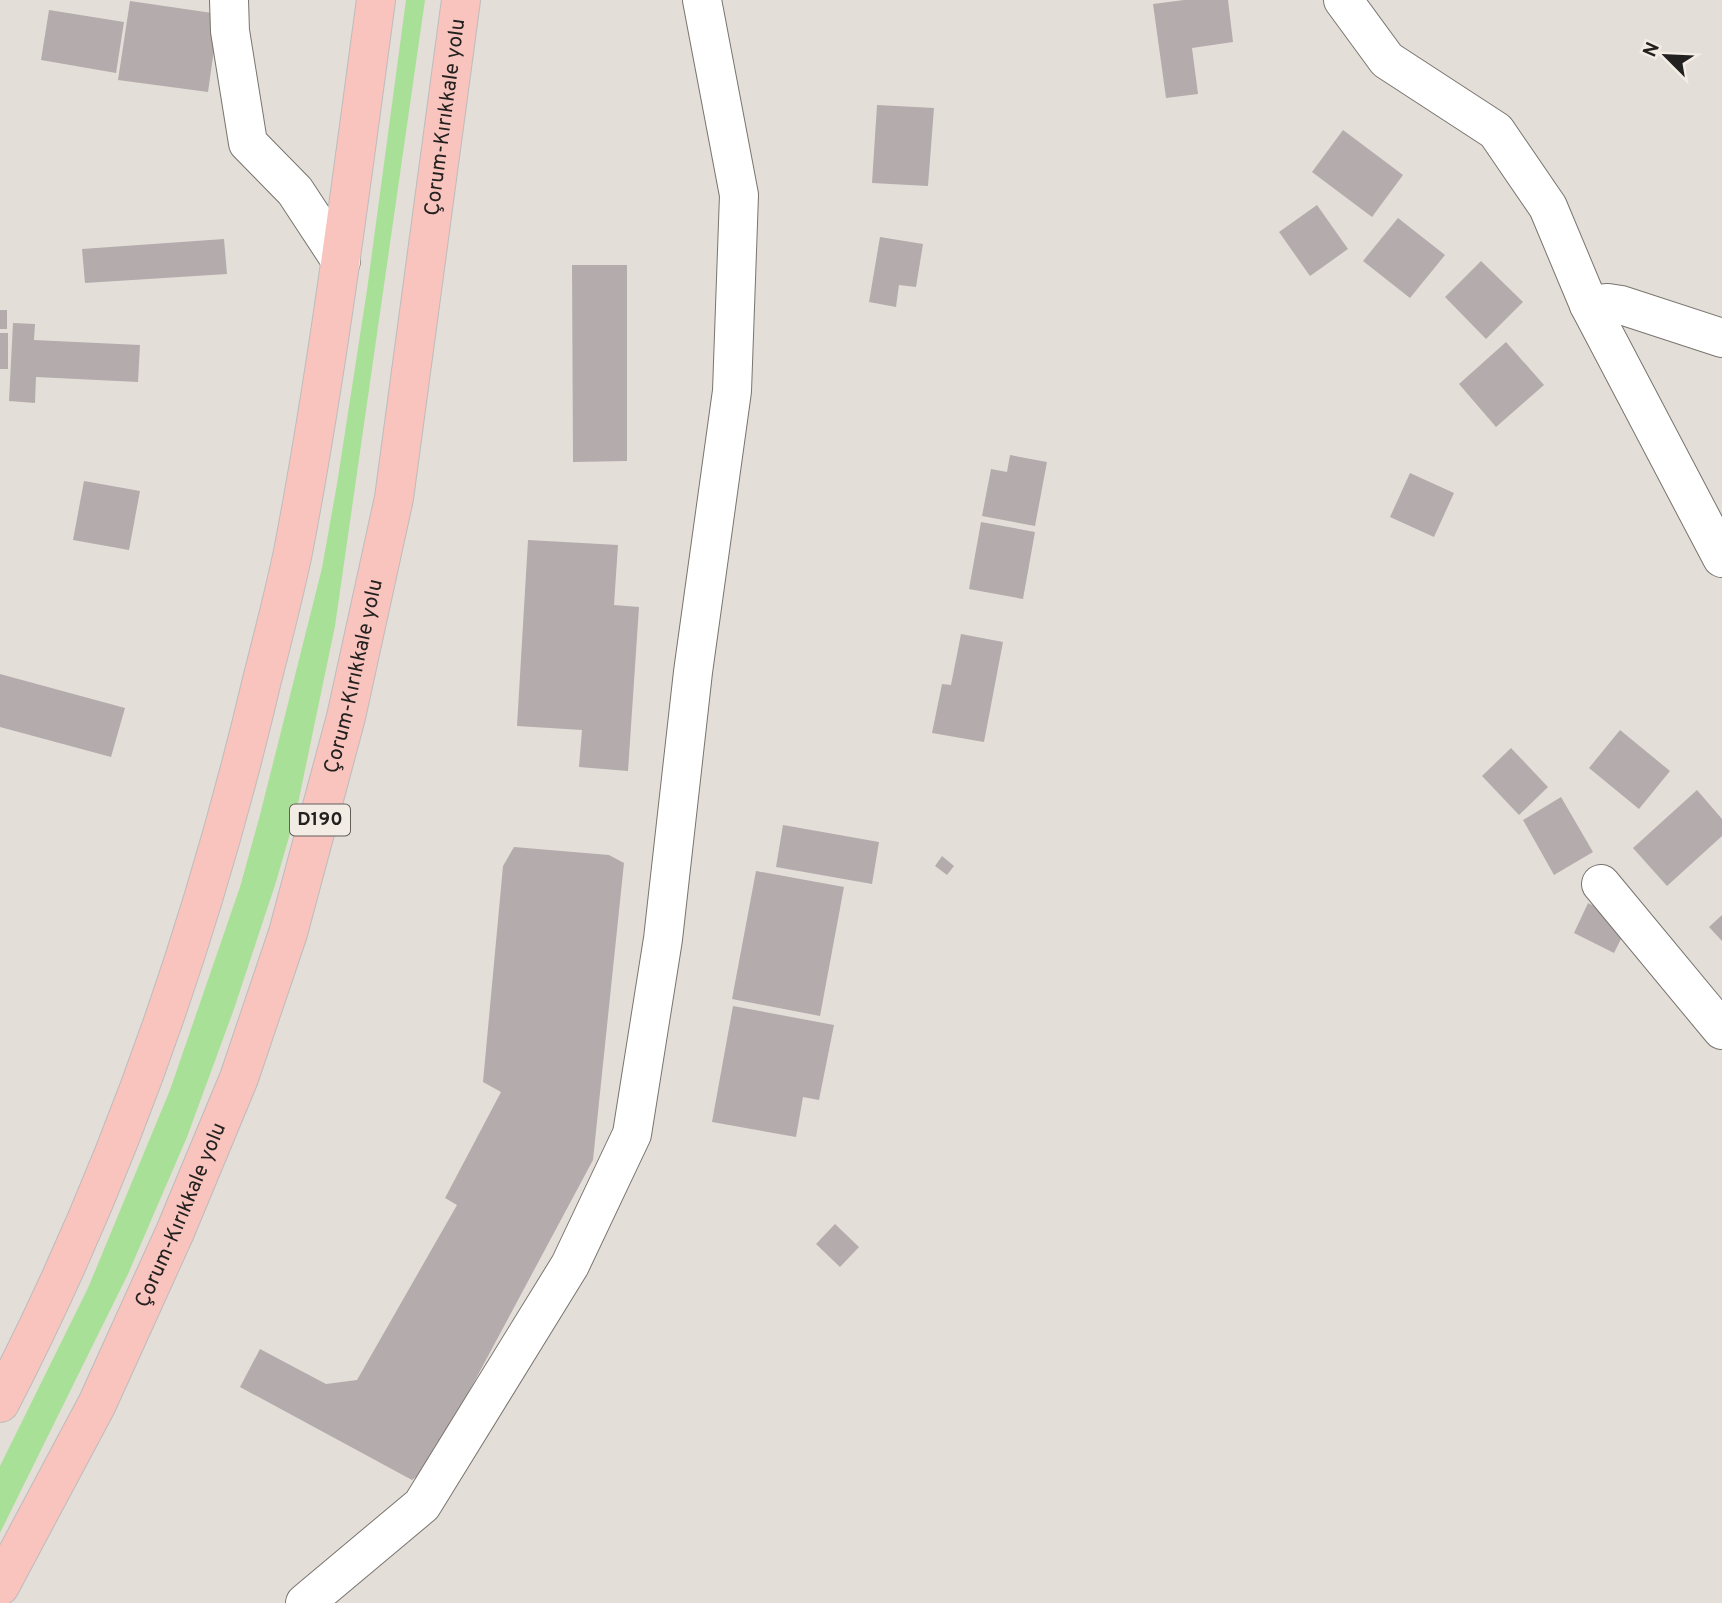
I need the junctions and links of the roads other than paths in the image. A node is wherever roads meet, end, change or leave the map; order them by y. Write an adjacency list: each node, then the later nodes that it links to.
1 (229, 0): 6 (street)
2 (376, 0): 6 (highway)
3 (461, 0): 13 (highway, Çorum-Kırıkkale yolu / D190)
4 (702, 0): 14 (street)
5 (1343, 0): 7 (street)
6 (341, 261): 12 (highway)
7 (1589, 304): 8 (street); 9 (street)
8 (1722, 338)
9 (1722, 558)
10 (1601, 884): 11 (street)
11 (1722, 1030)
12 (0, 1403)
13 (0, 1586)
14 (346, 1589): 15 (street)
15 (305, 1603)

